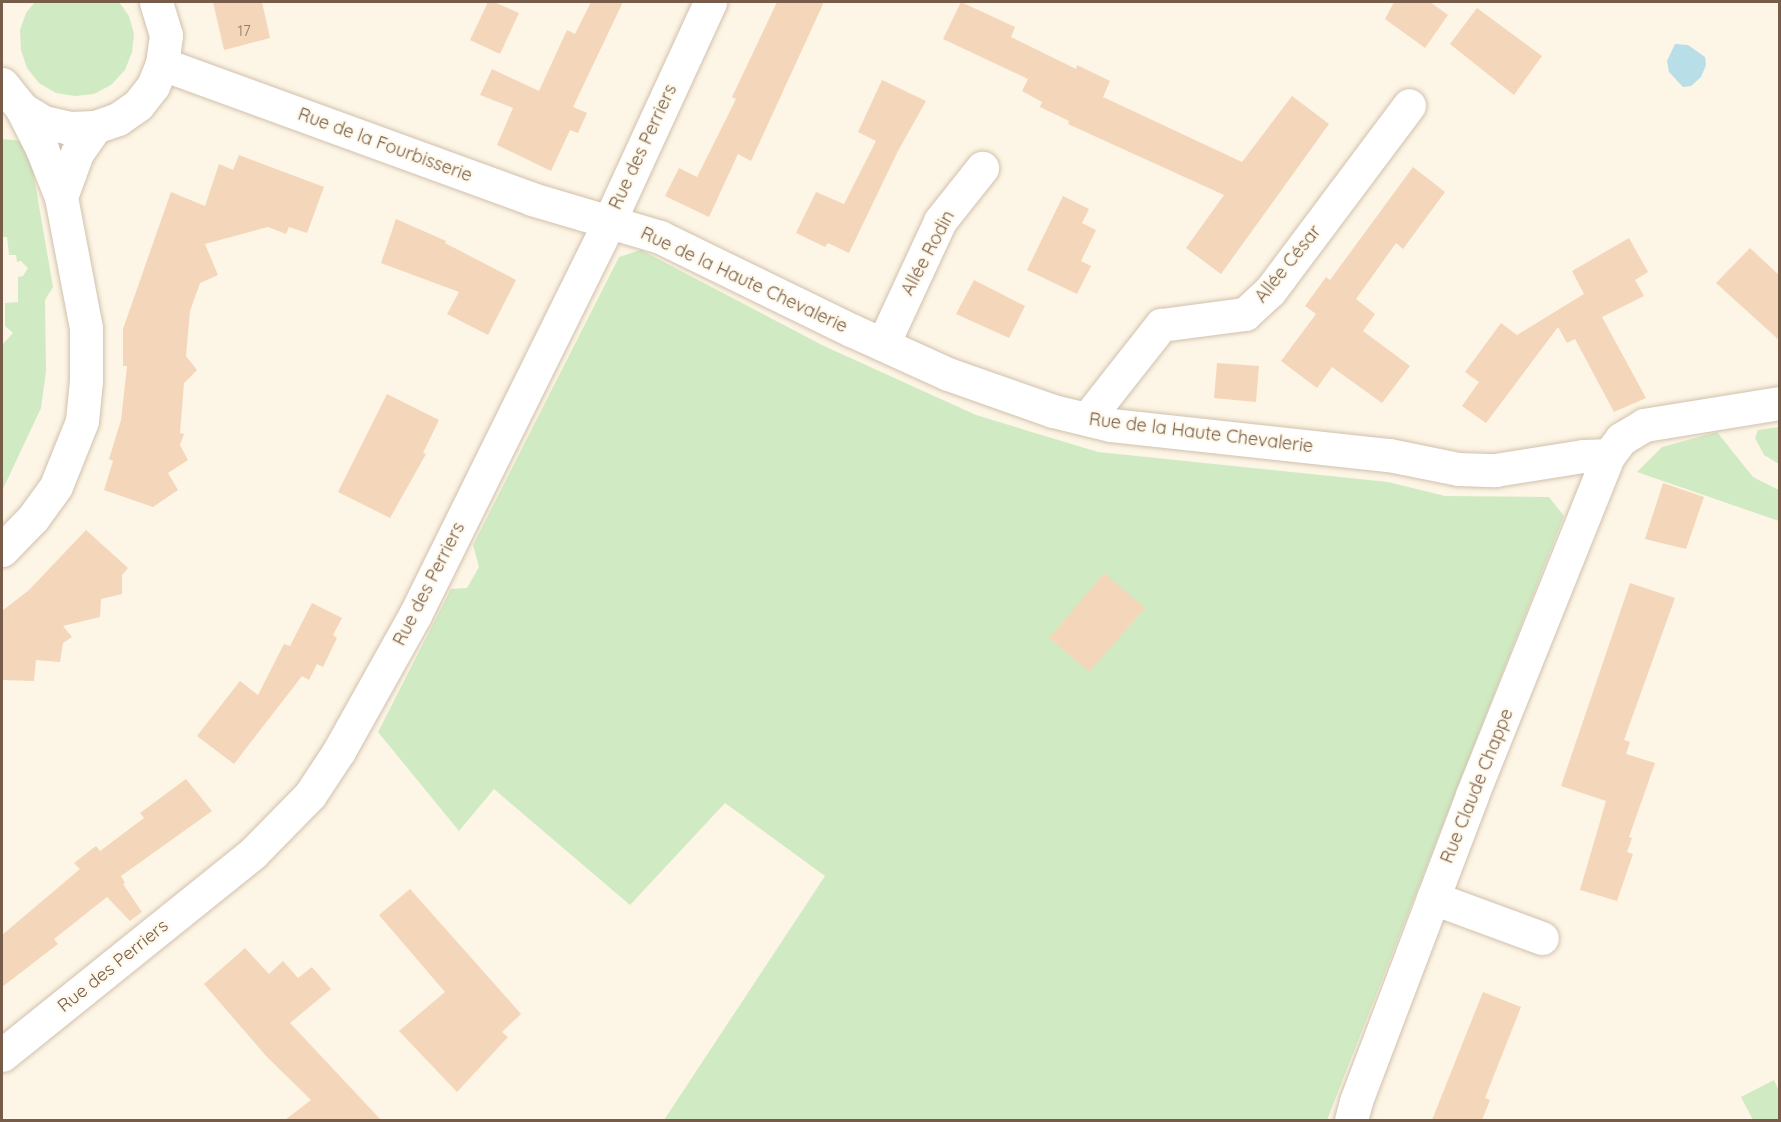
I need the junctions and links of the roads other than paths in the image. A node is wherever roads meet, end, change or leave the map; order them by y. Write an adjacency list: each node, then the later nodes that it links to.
1 (156, 2): 3 (street)
2 (710, 2): 10 (street, Rue des Perriers)
3 (162, 64): 7 (street); 10 (street, Rue de la Fourbisserie)
4 (2, 84): 6 (street)
5 (1409, 105): 13 (street, Allée César)
6 (22, 109): 7 (street); 9 (street)
7 (95, 127): 9 (street)
8 (982, 168): 11 (street, Allée Rodin)
9 (62, 197): 15 (street)
10 (609, 222): 11 (street, Rue de la Haute Chevalerie); 18 (street, Rue des Perriers)
11 (882, 344): 13 (street, Rue de la Haute Chevalerie)
12 (1779, 404): 14 (street)
13 (1087, 419): 14 (street, Rue de la Haute Chevalerie)
14 (1609, 455): 16 (street, Rue Claude Chappe)
15 (2, 550)
16 (1433, 898): 17 (street); 19 (street, Rue Claude Chappe)
17 (1542, 938)
18 (2, 1054)
19 (1351, 1120)

